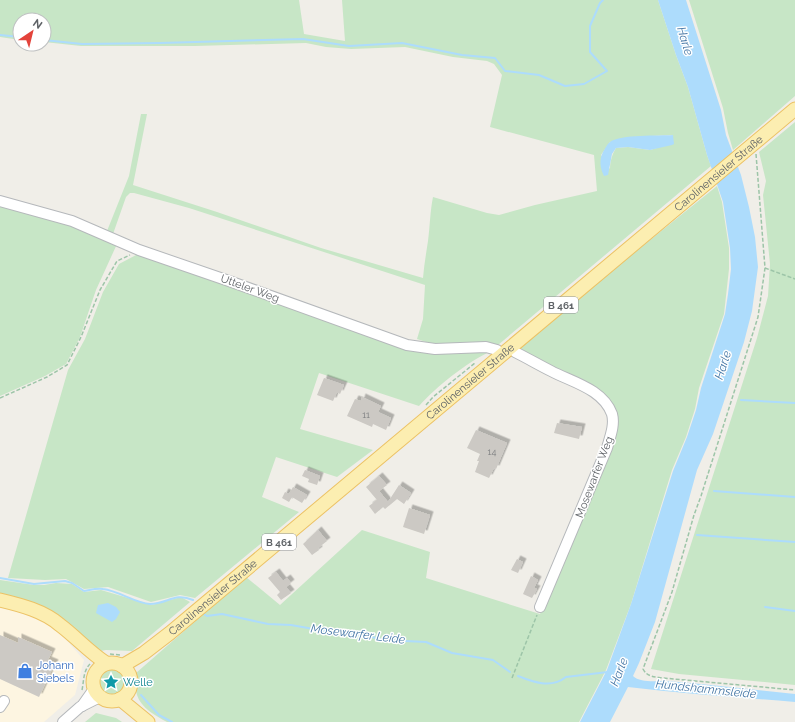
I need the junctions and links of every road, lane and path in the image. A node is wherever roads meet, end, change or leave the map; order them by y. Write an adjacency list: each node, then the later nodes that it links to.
1 (795, 109): 2 (main road, Carolinensieler Straße / B 461)
2 (752, 146): 5 (path); 7 (main road, Carolinensieler Straße / B 461)
3 (0, 201): 4 (street, Utteler Weg)
4 (139, 250): 7 (street, Utteler Weg); 8 (path)
5 (765, 268): 6 (path); 16 (path)
6 (795, 279)
7 (506, 351): 10 (street, Mosewarfer Weg); 14 (main road, Carolinensieler Straße / B 461)
8 (0, 398)
9 (0, 600): 11 (main road)
10 (540, 607): 15 (path)
11 (81, 644): 12 (main road); 13 (main road)
12 (106, 663): 13 (main road); 14 (main road)
13 (93, 667): 17 (path); 18 (main road)
14 (125, 670): 19 (main road)
15 (512, 678)
16 (795, 690)
17 (81, 693)
18 (97, 693): 19 (main road); 21 (street)
19 (123, 696): 20 (main road)
20 (146, 720)
21 (63, 722)

